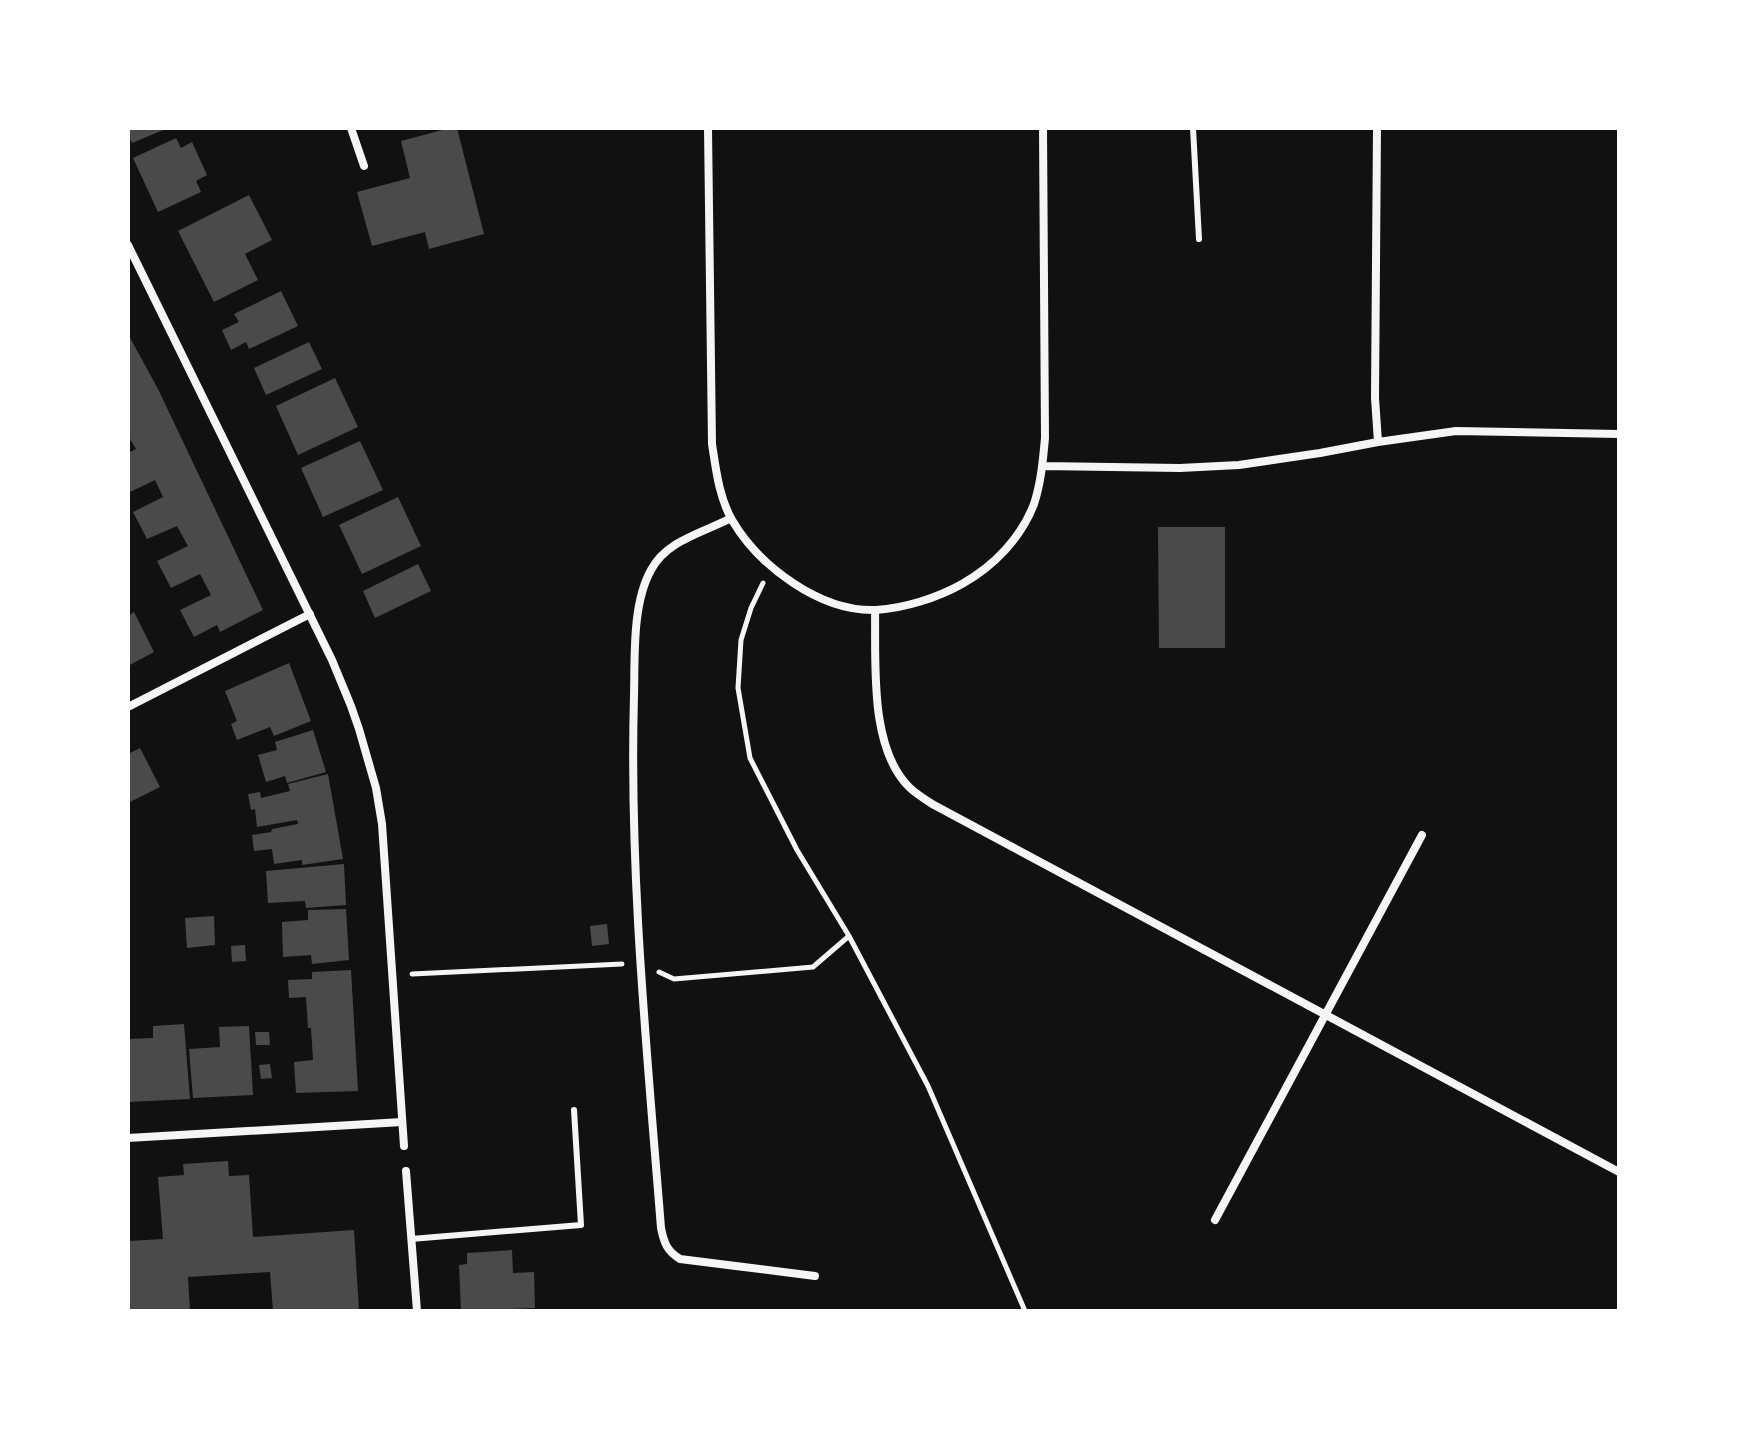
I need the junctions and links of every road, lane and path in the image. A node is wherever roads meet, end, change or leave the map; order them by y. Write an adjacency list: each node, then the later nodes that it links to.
1 (351, 128): 6 (street)
2 (708, 128): 12 (street)
3 (1043, 128): 11 (street)
4 (1193, 128): 7 (lane)
5 (1377, 128): 10 (street)
6 (364, 166)
7 (1199, 239)
8 (128, 245): 15 (street)
9 (1619, 434): 10 (street)
10 (1378, 442): 11 (street)
11 (1042, 466): 14 (street)
12 (731, 518): 13 (street); 31 (street)
13 (771, 567): 14 (street); 18 (path)
14 (875, 610): 22 (street)
15 (310, 614): 16 (street); 21 (street)
16 (128, 707)
17 (1422, 835): 22 (street)
18 (849, 936): 20 (path); 33 (path)
19 (609, 964): 21 (path)
20 (657, 972)
21 (392, 976): 24 (street)
22 (1326, 1015): 28 (street); 29 (street)
23 (574, 1110): 30 (lane)
24 (402, 1122): 25 (street); 26 (street)
25 (128, 1138)
26 (404, 1146)
27 (406, 1171): 30 (street)
28 (1619, 1172)
29 (1215, 1220)
30 (411, 1239): 32 (street)
31 (815, 1276)
32 (417, 1311)
33 (1025, 1311)

